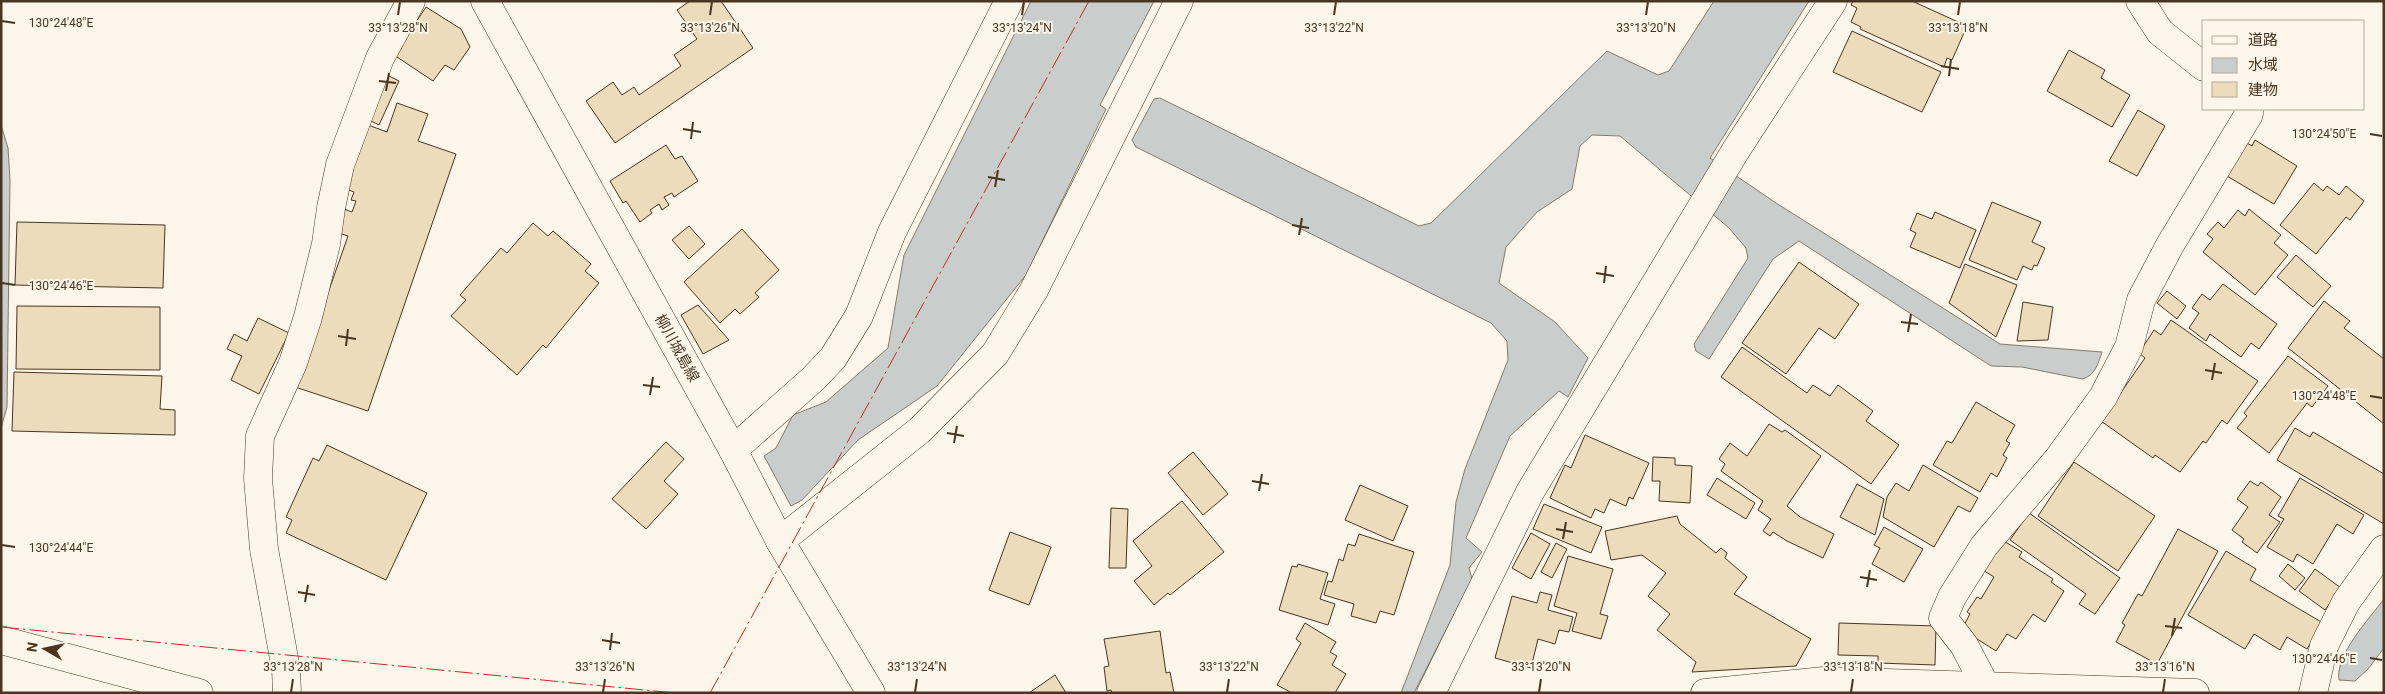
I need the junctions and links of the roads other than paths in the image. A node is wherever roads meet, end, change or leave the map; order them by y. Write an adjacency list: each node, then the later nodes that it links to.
1 (411, 1): 16 (street)
2 (485, 1): 9 (street, 柳川城島線)
3 (1009, 1): 9 (street)
4 (1179, 1): 10 (street)
5 (1833, 1): 18 (street)
6 (2140, 1): 7 (street)
7 (2202, 65)
8 (2248, 110): 13 (street)
9 (733, 450): 10 (street, 柳川城島線)
10 (778, 536): 17 (street, 柳川城島線)
11 (2384, 549): 21 (street)
12 (1, 640): 15 (street)
13 (1985, 685): 14 (street); 19 (street)
14 (2054, 690): 20 (street)
15 (199, 693)
16 (288, 693)
17 (871, 693)
18 (1431, 693)
19 (1705, 693)
20 (2195, 693)
21 (2313, 693)

